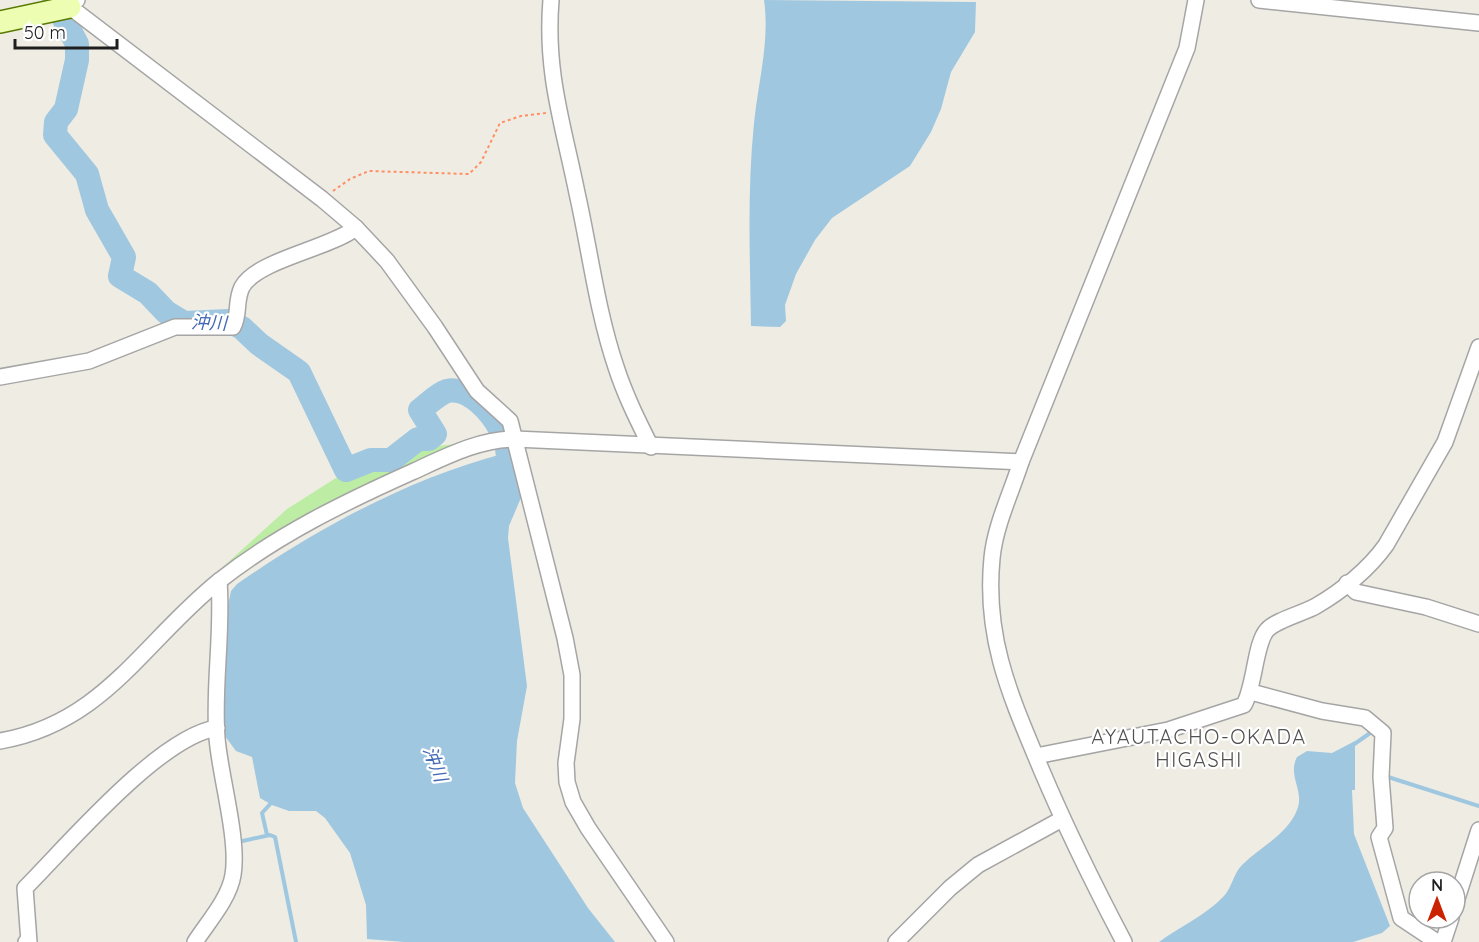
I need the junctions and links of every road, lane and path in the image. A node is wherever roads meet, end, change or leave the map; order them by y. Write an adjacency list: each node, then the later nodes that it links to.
1 (551, 0): 7 (street)
2 (1196, 0): 14 (street)
3 (1259, 0): 6 (street)
4 (66, 6): 5 (street); 8 (street)
5 (0, 22)
6 (1479, 23)
7 (558, 112): 8 (path); 13 (street)
8 (322, 199): 9 (street)
9 (356, 228): 11 (street); 12 (street)
10 (1479, 347): 16 (street)
11 (0, 377)
12 (515, 439): 13 (street); 15 (street); 27 (street)
13 (651, 447): 14 (street)
14 (1021, 462): 21 (street)
15 (219, 581): 19 (street); 20 (street)
16 (1347, 583): 17 (street); 18 (street)
17 (1479, 624)
18 (1251, 692): 21 (street); 30 (street)
19 (217, 728): 25 (street); 26 (street)
20 (0, 741)
21 (1036, 756): 22 (street)
22 (1062, 819): 28 (street); 29 (street)
23 (1479, 830): 24 (street)
24 (1466, 870)
25 (26, 942)
26 (195, 942)
27 (666, 942)
28 (897, 942)
29 (1124, 942)
30 (1437, 942)

